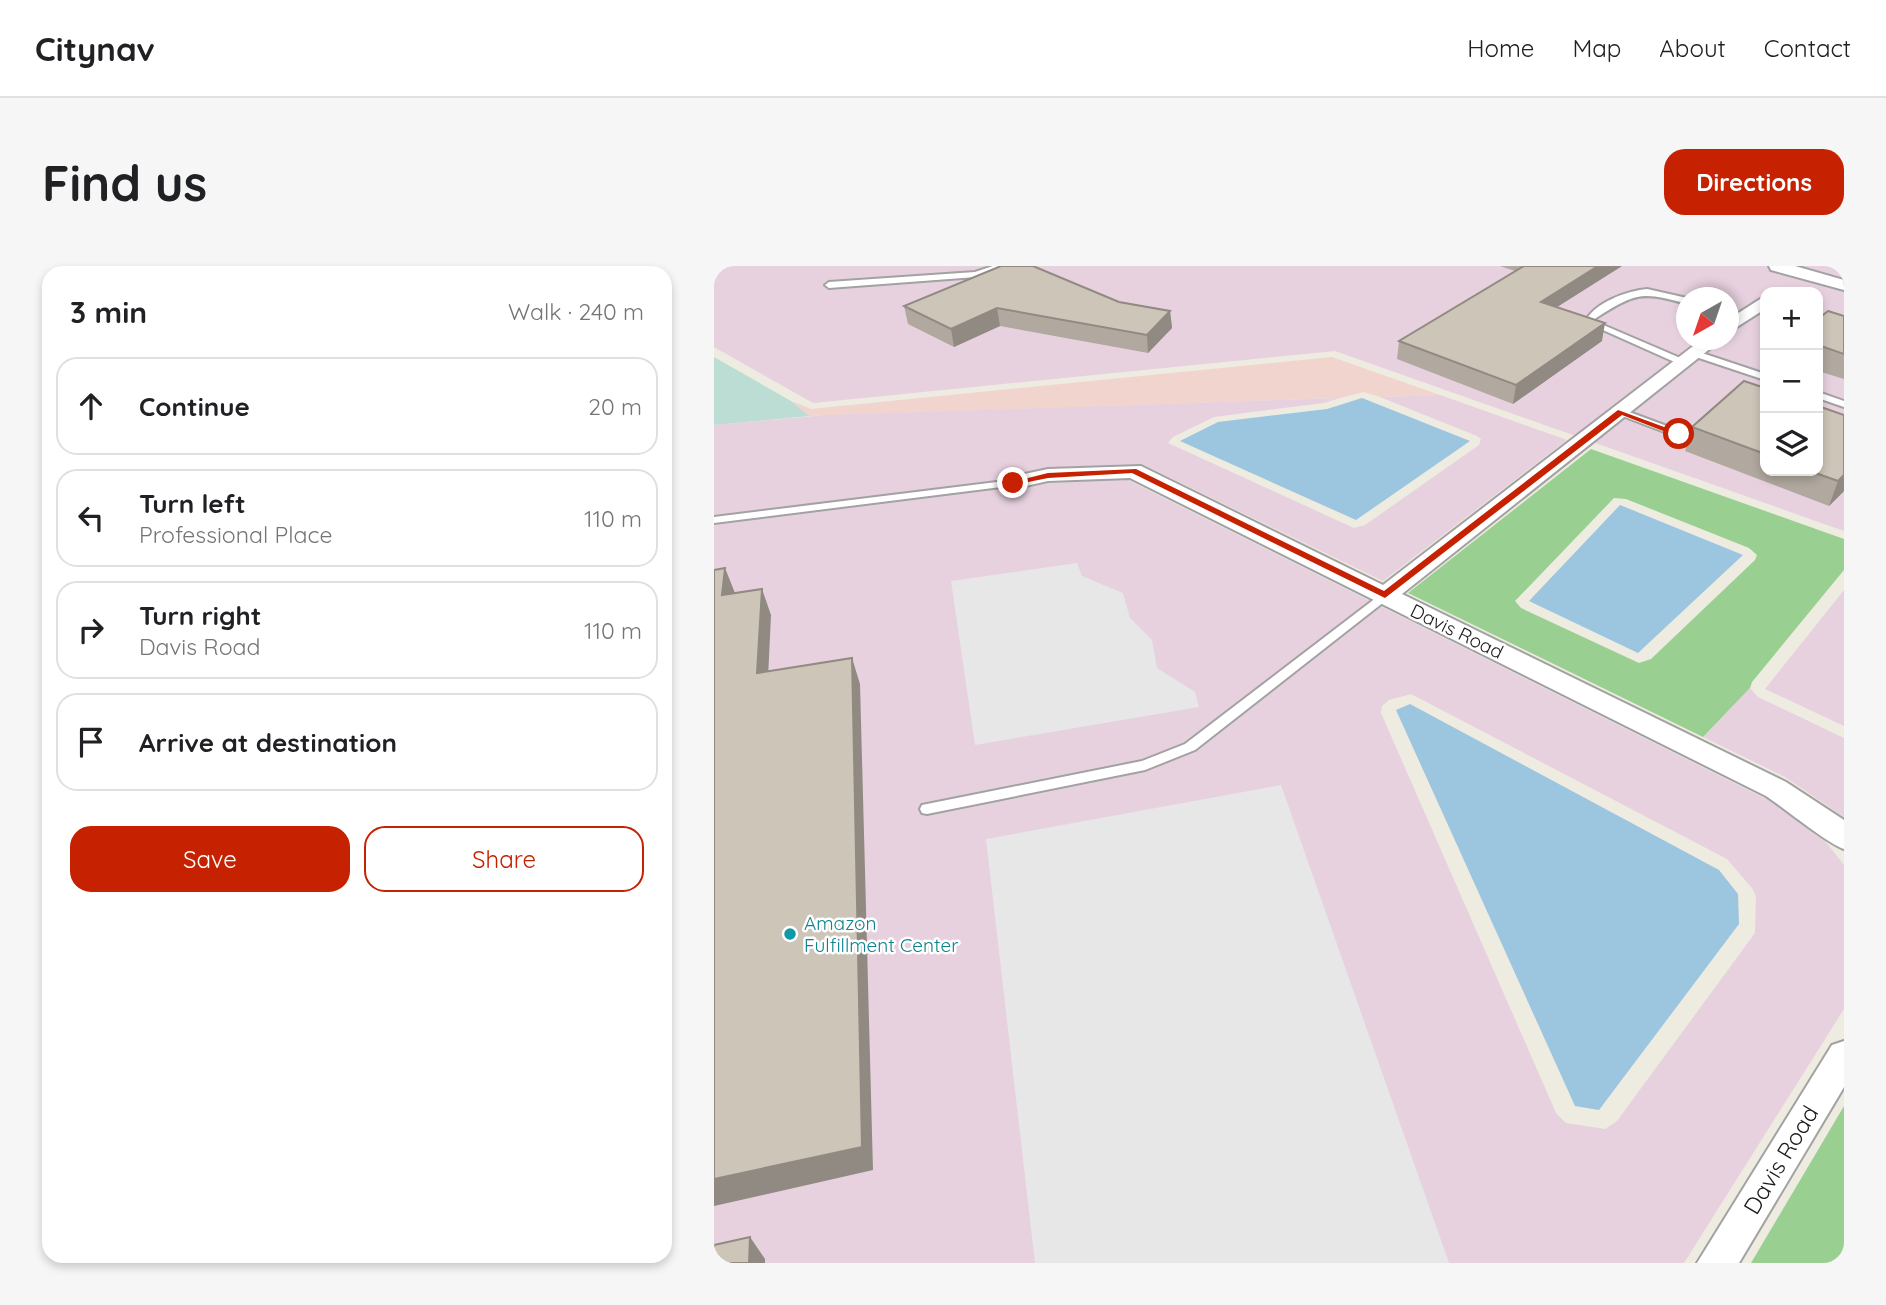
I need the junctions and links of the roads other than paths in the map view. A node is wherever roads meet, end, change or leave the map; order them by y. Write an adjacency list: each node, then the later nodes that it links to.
1 (1002, 266): 4 (lane)
2 (1777, 266): 3 (street)
3 (1807, 270): 5 (street); 6 (street)
4 (829, 285)
5 (1844, 285)
6 (1785, 286)
7 (1676, 298): 11 (lane)
8 (1760, 305): 9 (street)
9 (1739, 316)
10 (1699, 350): 11 (street)
11 (1688, 358): 12 (lane); 15 (street)
12 (1760, 376)
13 (1823, 397): 14 (lane)
14 (1844, 404)
15 (1621, 412): 16 (lane); 19 (street)
16 (1679, 434)
17 (1013, 483): 18 (lane); 19 (street, Davis Road)
18 (714, 520)
19 (1385, 595): 20 (lane); 21 (street, Davis Road)
20 (927, 809)
21 (1844, 838)
22 (1844, 1056): 23 (street, Davis Road)
23 (1717, 1263)

